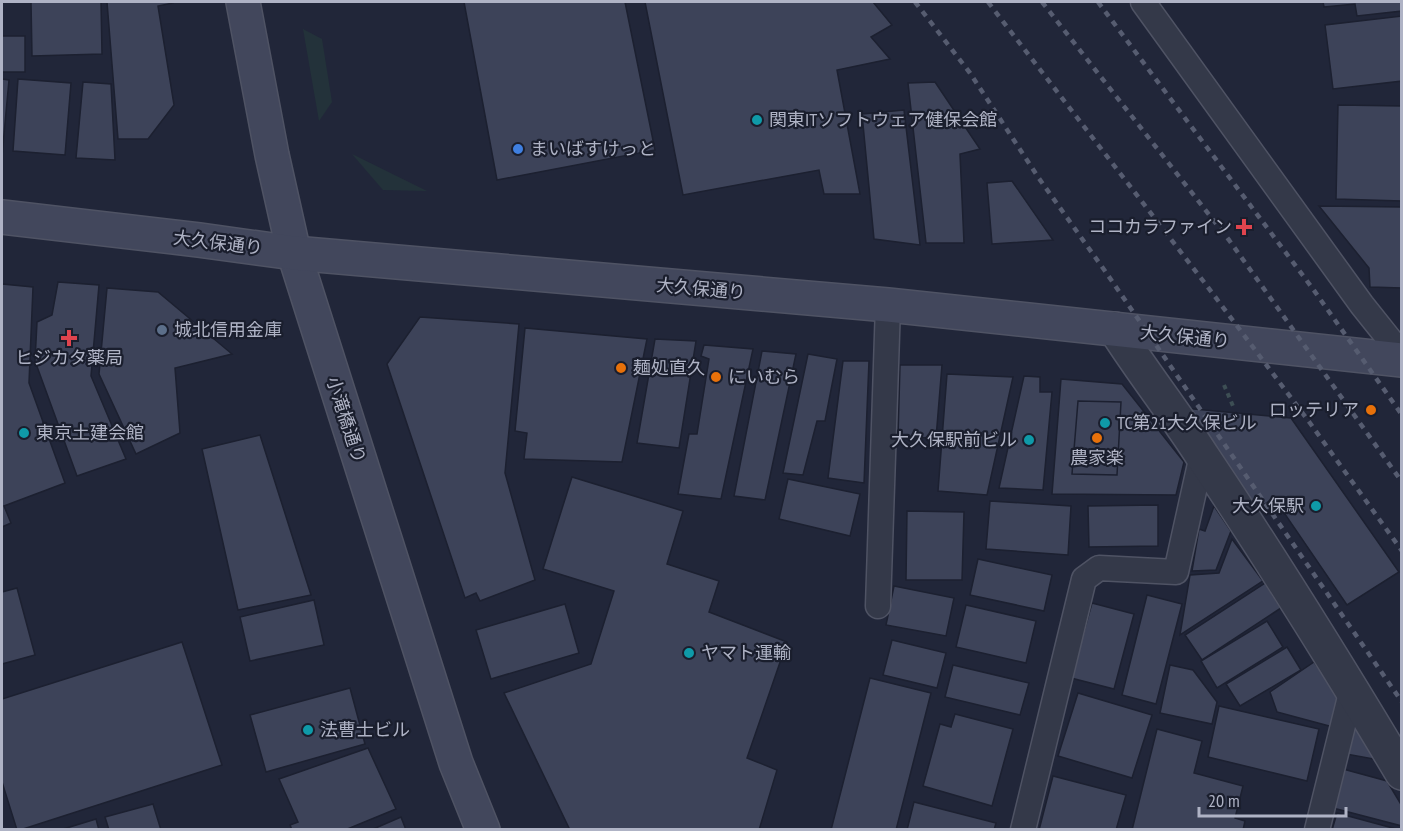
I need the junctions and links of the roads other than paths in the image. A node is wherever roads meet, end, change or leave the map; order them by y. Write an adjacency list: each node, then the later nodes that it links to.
1 (243, 2): 4 (main road, 小滝橋通り)
2 (1143, 2): 7 (lane)
3 (2, 217): 4 (main road, 大久保通り)
4 (294, 253): 5 (main road, 大久保通り); 13 (main road, 小滝橋通り)
5 (888, 305): 6 (main road, 大久保通り); 10 (lane)
6 (1115, 329): 8 (main road, 大久保通り); 9 (street)
7 (1401, 355)
8 (1401, 360)
9 (1208, 455): 11 (street); 14 (lane)
10 (878, 606)
11 (1352, 689): 12 (street); 15 (lane)
12 (1401, 773)
13 (483, 830)
14 (1023, 830)
15 (1317, 830)

